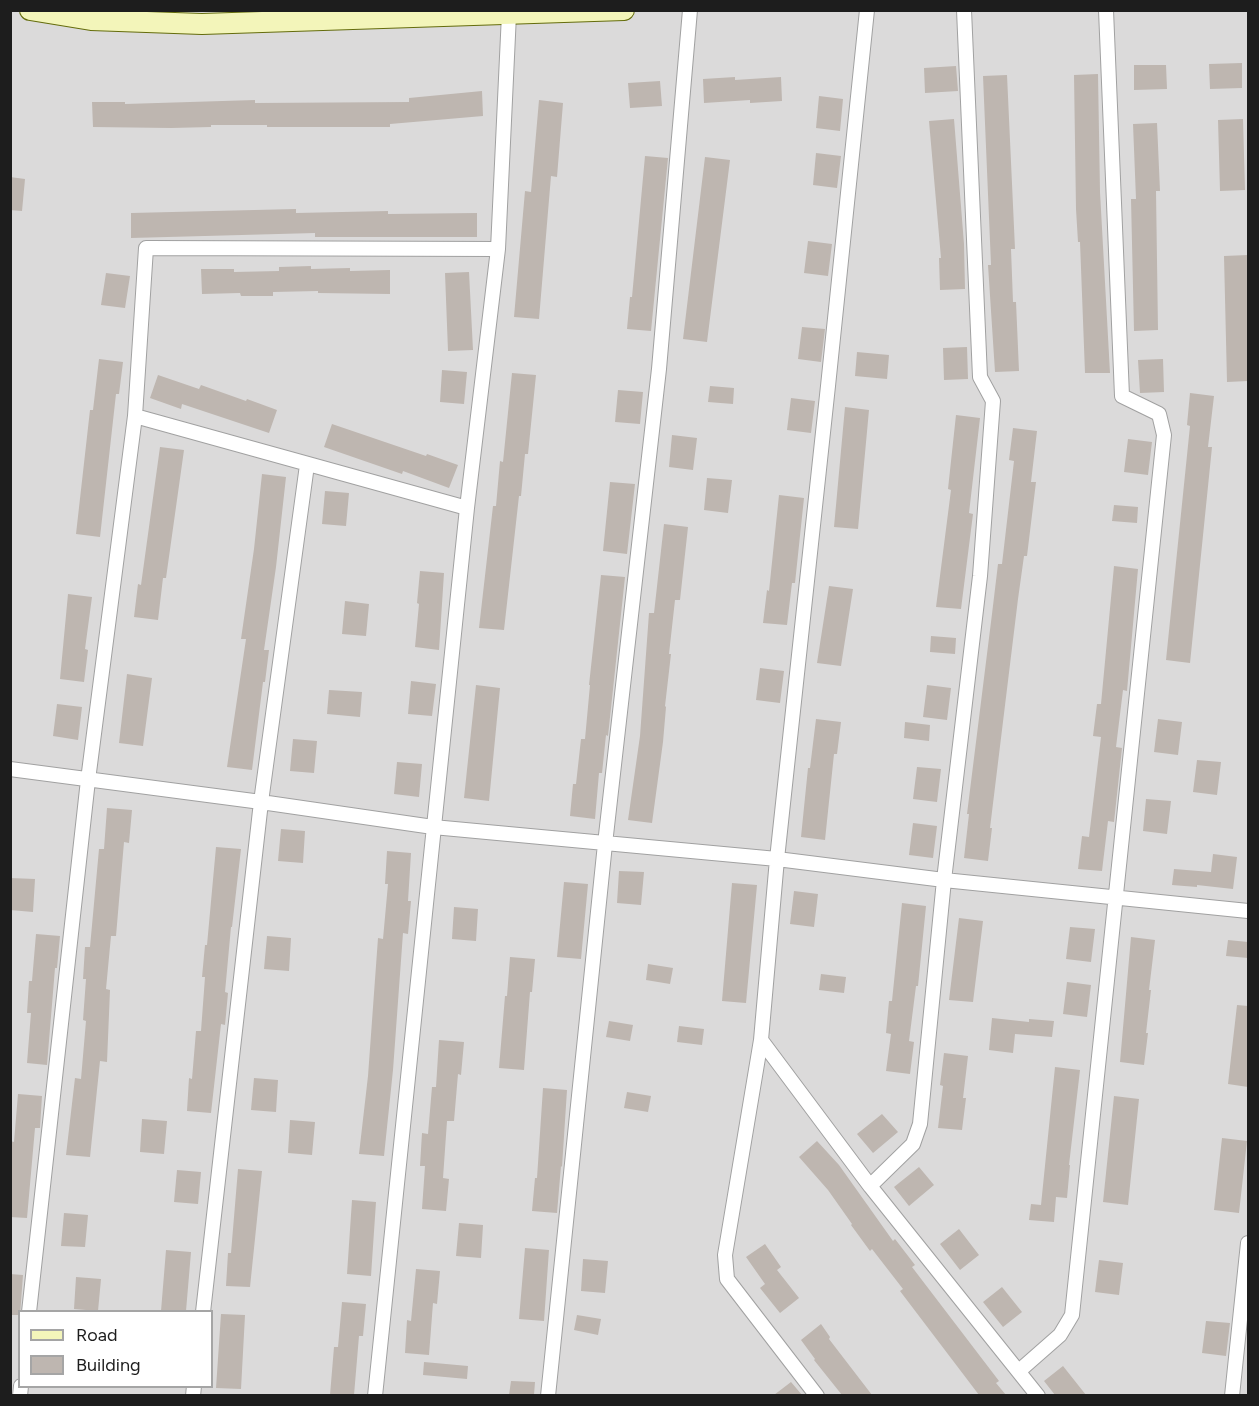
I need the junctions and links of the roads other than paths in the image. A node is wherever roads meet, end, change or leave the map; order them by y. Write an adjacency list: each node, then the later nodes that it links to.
1 (30, 10): 8 (street)
2 (624, 10): 7 (street)
3 (690, 10): 18 (street)
4 (867, 10): 19 (street)
5 (964, 10): 20 (street)
6 (1106, 10): 21 (street)
7 (548, 11): 9 (street)
8 (404, 14): 9 (street)
9 (509, 14): 10 (street)
10 (498, 249): 11 (street); 13 (street)
11 (135, 416): 12 (street); 15 (street)
12 (307, 465): 13 (street); 16 (street)
13 (467, 508): 17 (street)
14 (10, 769): 15 (street)
15 (88, 780): 16 (street); 26 (street)
16 (261, 802): 17 (street); 27 (street)
17 (433, 827): 18 (street); 29 (street)
18 (605, 844): 19 (street); 30 (street)
19 (777, 859): 20 (street); 23 (street)
20 (944, 880): 21 (street); 24 (street)
21 (1116, 898): 22 (street); 28 (street)
22 (1248, 911)
23 (761, 1040): 24 (street); 31 (street)
24 (870, 1186): 28 (street)
25 (1248, 1243): 33 (street)
26 (30, 1310)
27 (202, 1310)
28 (1019, 1371): 32 (street)
29 (375, 1395)
30 (548, 1395)
31 (817, 1395)
32 (1038, 1395)
33 (1232, 1395)

